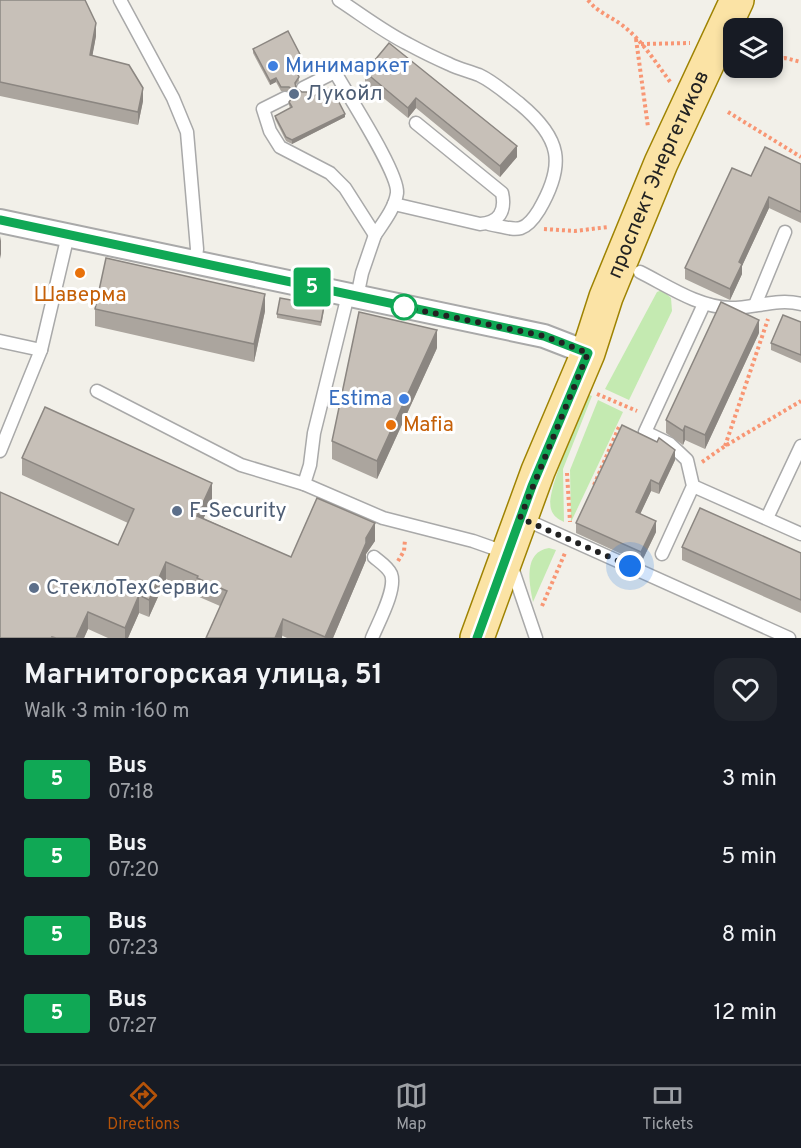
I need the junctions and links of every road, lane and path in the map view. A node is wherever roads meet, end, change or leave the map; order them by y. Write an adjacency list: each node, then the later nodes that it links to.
1 (120, 0): 28 (lane)
2 (339, 0): 24 (lane)
3 (588, 0): 7 (path)
4 (737, 0): 37 (main road, проспект Энергетиков)
5 (761, 0): 6 (main road)
6 (752, 18)
7 (636, 38): 9 (path); 18 (path)
8 (694, 42): 9 (path)
9 (641, 44): 13 (path)
10 (783, 58): 11 (path)
11 (801, 62)
12 (723, 78): 29 (main road, проспект Энергетиков)
13 (673, 86)
14 (303, 88): 20 (lane)
15 (285, 98): 27 (lane)
16 (728, 112): 19 (path)
17 (416, 123): 22 (lane)
18 (648, 130)
19 (801, 157)
20 (394, 204): 22 (lane); 27 (lane)
21 (0, 220): 26 (street)
22 (489, 224): 24 (lane)
23 (616, 225): 24 (path)
24 (529, 226)
25 (785, 232): 34 (lane)
26 (68, 235): 28 (street); 36 (lane)
27 (375, 235): 30 (lane)
28 (195, 262): 30 (street)
29 (640, 272): 31 (lane); 37 (main road, проспект Энергетиков)
30 (353, 296): 37 (street); 48 (lane)
31 (704, 303): 34 (lane); 41 (lane)
32 (771, 303): 33 (lane); 34 (lane); 43 (path)
33 (801, 304)
34 (755, 305)
35 (0, 341): 36 (lane)
36 (41, 350): 45 (lane)
37 (588, 353): 51 (main road, проспект Энергетиков)
38 (97, 391): 48 (lane)
39 (801, 401): 43 (path)
40 (593, 405): 41 (path)
41 (652, 417): 42 (lane)
42 (645, 432): 47 (lane); 50 (path)
43 (725, 446): 47 (path)
44 (801, 446): 52 (lane)
45 (0, 451)
46 (567, 470): 55 (path)
47 (689, 471): 49 (lane)
48 (304, 484): 53 (lane)
49 (693, 486): 52 (lane); 57 (lane)
50 (593, 488)
51 (520, 518): 55 (lane); 56 (main road, проспект Энергетиков)
52 (767, 518): 54 (lane)
53 (407, 525): 56 (lane); 59 (path)
54 (801, 534)
55 (570, 539): 60 (path); 63 (lane)
56 (507, 553): 60 (lane); 62 (main road, проспект Энергетиков)
57 (662, 554)
58 (374, 557): 59 (lane)
59 (391, 575): 61 (lane)
60 (534, 633)
61 (372, 638)
62 (477, 638)
63 (789, 638)

